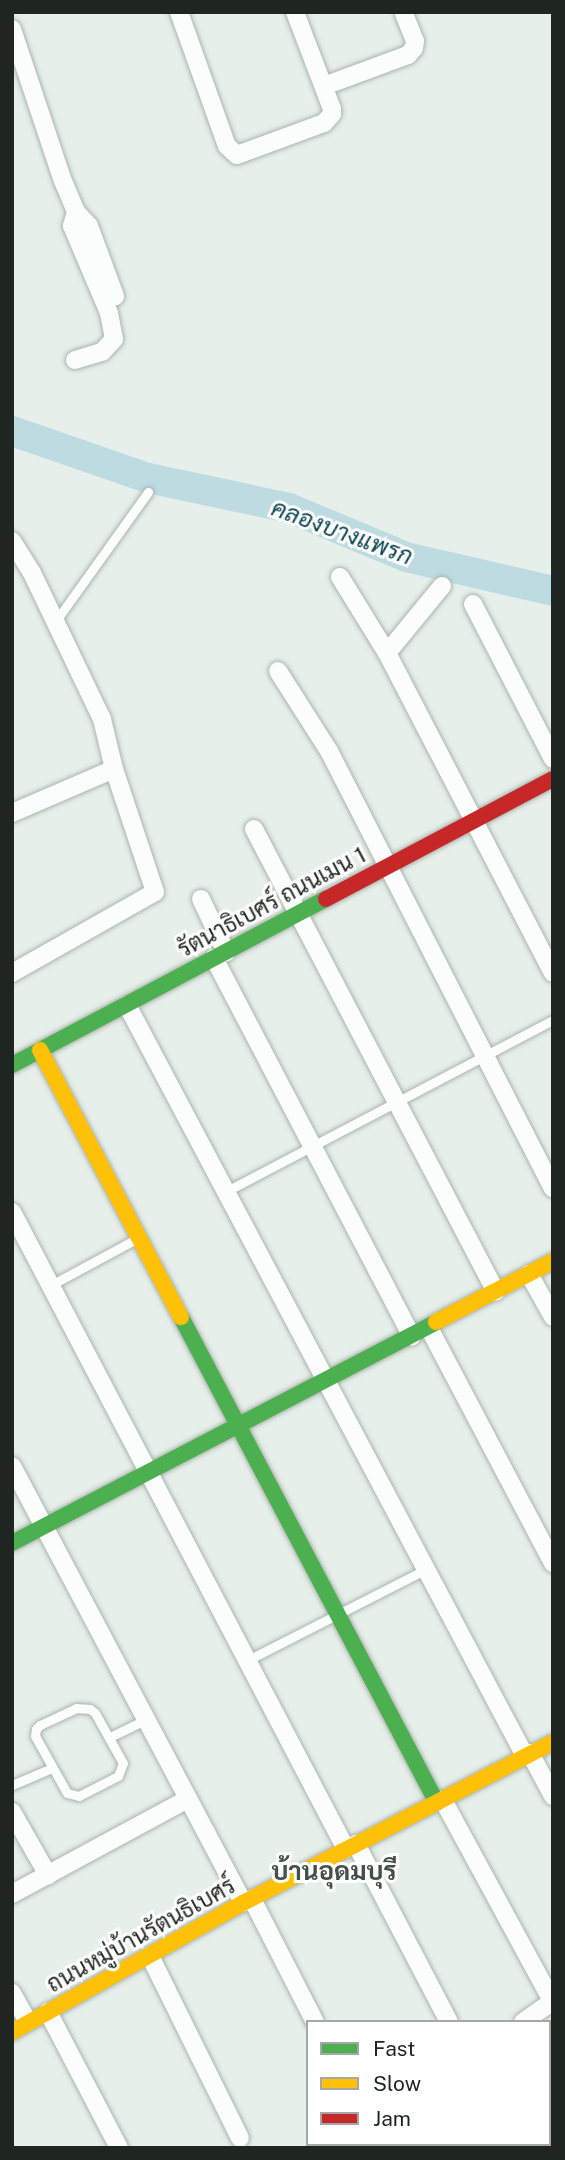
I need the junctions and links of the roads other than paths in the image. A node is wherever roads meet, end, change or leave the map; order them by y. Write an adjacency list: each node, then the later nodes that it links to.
1 (179, 12): 5 (street)
2 (295, 12): 5 (street)
3 (404, 15): 5 (street)
4 (12, 29): 6 (street)
5 (324, 86)
6 (76, 212): 7 (street); 8 (street)
7 (116, 296)
8 (75, 360)
9 (148, 492): 14 (lane)
10 (12, 541): 14 (street)
11 (340, 577): 15 (street)
12 (442, 586): 15 (street)
13 (473, 604): 17 (street)
14 (55, 622): 18 (street)
15 (387, 653): 21 (street)
16 (278, 671): 23 (street)
17 (553, 759)
18 (114, 769): 20 (street); 27 (street)
19 (553, 779): 21 (street, รัตนาธิเบศร์ ถนนเมน 1)
20 (12, 813)
21 (474, 820): 23 (street, รัตนาธิเบศร์ ถนนเมน 1); 28 (street)
22 (254, 829): 25 (street)
23 (387, 867): 25 (street, รัตนาธิเบศร์ ถนนเมน 1); 32 (street)
24 (201, 899): 26 (street)
25 (300, 912): 26 (street, รัตนาธิเบศร์ ถนนเมน 1); 34 (street)
26 (220, 955): 29 (street, รัตนาธิเบศร์ ถนนเมน 1); 35 (street)
27 (12, 973)
28 (553, 973)
29 (127, 1004): 31 (street, รัตนาธิเบศร์ ถนนเมน 1); 37 (street)
30 (553, 1020): 32 (lane)
31 (40, 1050): 33 (street, รัตนาธิเบศร์ ถนนเมน 1); 39 (street)
32 (485, 1056): 34 (lane); 36 (street)
33 (12, 1065)
34 (399, 1103): 35 (lane); 43 (street)
35 (313, 1146): 37 (lane); 46 (street)
36 (553, 1188)
37 (225, 1192): 47 (street)
38 (12, 1212): 42 (street)
39 (139, 1238): 42 (lane); 48 (street)
40 (553, 1261): 41 (street)
41 (529, 1274): 43 (street); 44 (street)
42 (51, 1285): 50 (street)
43 (496, 1292): 45 (street)
44 (553, 1317)
45 (429, 1328): 46 (street); 53 (street)
46 (412, 1336): 47 (street)
47 (325, 1382): 48 (street); 54 (street)
48 (237, 1426): 50 (street); 55 (street)
49 (12, 1466): 51 (street)
50 (149, 1471): 51 (street); 56 (street)
51 (44, 1527): 52 (street); 57 (street)
52 (12, 1543)
53 (553, 1563)
54 (425, 1570): 55 (lane); 60 (street)
55 (337, 1616): 56 (lane); 65 (street)
56 (248, 1660): 67 (street)
57 (145, 1720): 58 (lane); 64 (street)
58 (110, 1737): 61 (lane); 61 (lane)
59 (553, 1742): 60 (street, ถนนหมู่บ้านรัตนธิเบศร์)
60 (527, 1755): 63 (street); 65 (street, ถนนหมู่บ้านรัตนธิเบศร์)
61 (52, 1768): 62 (lane)
62 (12, 1785)
63 (553, 1796)
64 (188, 1799): 68 (street); 70 (street)
65 (440, 1801): 67 (street, ถนนหมู่บ้านรัตนธิเบศร์); 73 (street)
66 (12, 1812): 68 (street)
67 (351, 1846): 70 (street, ถนนหมู่บ้านรัตนธิเบศร์); 76 (street)
68 (48, 1875): 69 (street)
69 (12, 1894)
70 (248, 1901): 71 (street, ถนนหมู่บ้านรัตนธิเบศร์); 75 (street)
71 (150, 1956): 74 (street, ถนนหมู่บ้านรัตนธิเบศร์); 79 (street)
72 (12, 1993): 78 (street)
73 (552, 2001): 77 (street)
74 (48, 2012): 78 (street, ถนนหมู่บ้านรัตนธิเบศร์); 80 (street)
75 (313, 2020)
76 (448, 2020)
77 (526, 2020)
78 (20, 2027)
79 (240, 2138)
80 (119, 2148)

